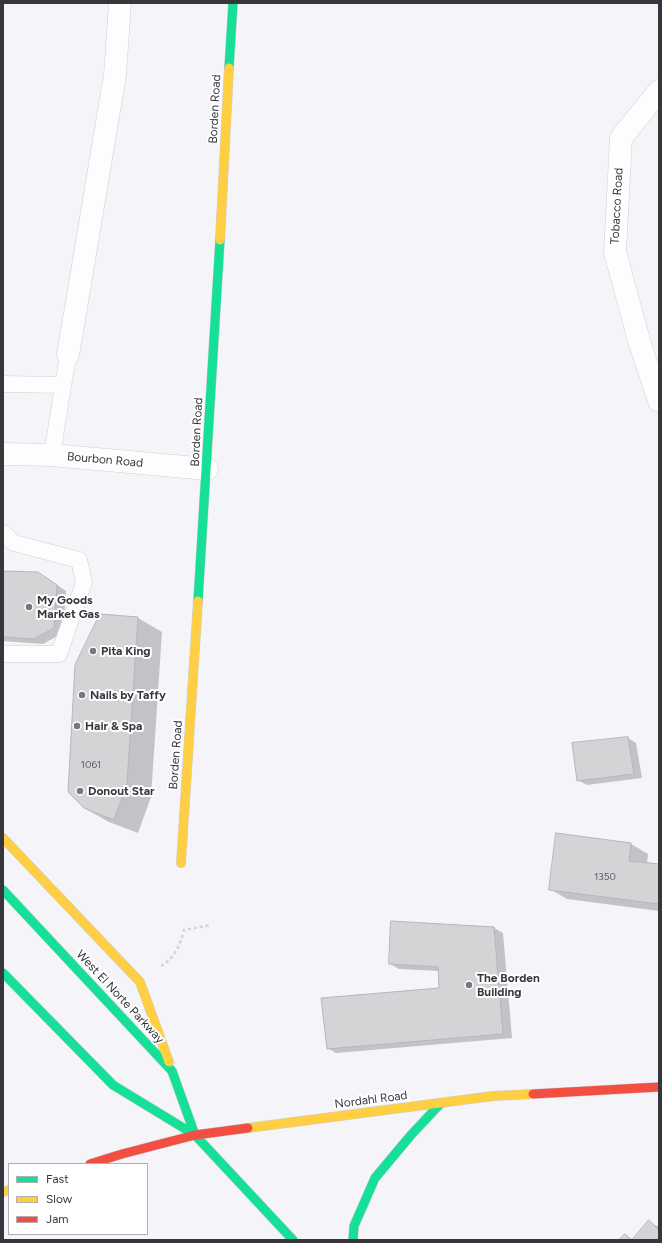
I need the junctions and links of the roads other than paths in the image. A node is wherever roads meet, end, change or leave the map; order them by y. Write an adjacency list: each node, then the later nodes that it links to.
1 (120, 3): 4 (street)
2 (233, 3): 10 (main road, Borden Road)
3 (659, 91): 7 (street, Tobacco Road)
4 (68, 355): 6 (lane)
5 (3, 384): 6 (lane)
6 (64, 385): 9 (lane)
7 (659, 401)
8 (3, 454): 9 (street, Bourbon Road)
9 (52, 455): 10 (street, Bourbon Road)
10 (207, 469): 14 (main road, Borden Road)
11 (3, 533): 12 (lane)
12 (3, 654)
13 (3, 838): 17 (main road)
14 (181, 863)
15 (3, 890): 17 (main road, West El Norte Parkway)
16 (3, 973): 20 (main road, West El Norte Parkway)
17 (172, 1071): 20 (main road, West El Norte Parkway)
18 (659, 1087): 19 (main road, Nordahl Road)
19 (441, 1103): 20 (main road, Nordahl Road); 23 (main road)
20 (195, 1135): 21 (main road, Nordahl Road); 22 (main road, West El Norte Parkway)
21 (93, 1163)
22 (293, 1240)
23 (353, 1240)

